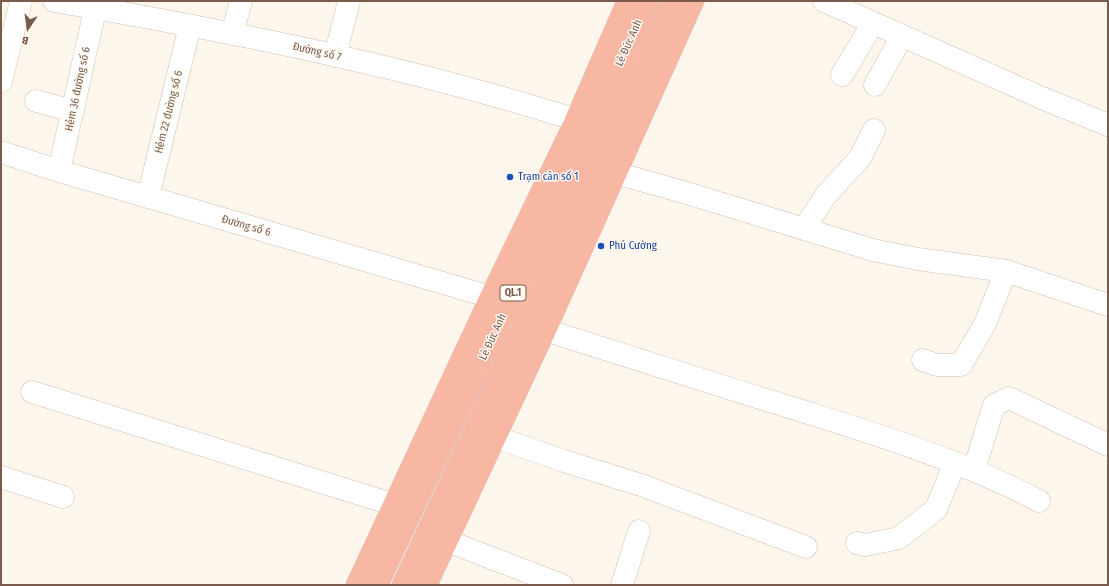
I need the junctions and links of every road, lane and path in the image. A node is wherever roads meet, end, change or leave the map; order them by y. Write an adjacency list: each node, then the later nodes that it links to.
1 (21, 1): 17 (street)
2 (54, 1): 10 (street, Đường số 7)
3 (241, 1): 13 (street)
4 (349, 1): 15 (street)
5 (628, 1): 21 (highway, Lê Đức Anh / QL.1)
6 (648, 1): 21 (highway, Lê Đức Anh / QL.1)
7 (673, 1): 25 (highway, Lê Đức Anh / QL.1)
8 (693, 1): 25 (highway, Lê Đức Anh / QL.1)
9 (824, 1): 11 (street)
10 (96, 4): 12 (street, Đường số 7); 20 (street, Hẻm 36 đường số 6)
11 (873, 23): 14 (street); 16 (street)
12 (190, 26): 13 (street, Đường số 7); 27 (street, Hẻm 22 đường số 6)
13 (232, 34): 15 (street, Đường số 7)
14 (902, 36): 18 (street); 22 (street)
15 (335, 56): 21 (street, Đường số 7)
16 (842, 75)
17 (1, 81)
18 (875, 85)
19 (36, 101): 20 (street)
20 (73, 111): 26 (street, Hẻm 36 đường số 6)
21 (584, 122): 30 (highway, Lê Đức Anh / QL.1); 47 (highway, Lê Đức Anh / QL.1)
22 (1108, 125)
23 (874, 130): 28 (street)
24 (1, 152): 26 (street, Đường số 6)
25 (606, 170): 28 (street); 32 (highway, Lê Đức Anh / QL.1); 48 (highway, Lê Đức Anh / QL.1)
26 (59, 171): 27 (street, Đường số 6)
27 (148, 197): 30 (street, Đường số 6)
28 (804, 229): 29 (street)
29 (1006, 271): 31 (street); 33 (street)
30 (491, 297): 41 (highway, Lê Đức Anh / QL.1)
31 (1108, 305)
32 (545, 330): 35 (highway, Lê Đức Anh / QL.1); 37 (street)
33 (924, 360)
34 (32, 392): 41 (street)
35 (496, 437): 43 (highway, Lê Đức Anh / QL.1); 45 (street)
36 (1108, 445): 37 (street)
37 (964, 466): 40 (street); 44 (street)
38 (1, 477): 39 (street)
39 (63, 497)
40 (1039, 501)
41 (395, 505): 46 (highway, Lê Đức Anh / QL.1)
42 (639, 531): 51 (street)
43 (447, 541): 49 (highway, Lê Đức Anh / QL.1); 50 (street)
44 (857, 543)
45 (806, 547)
46 (358, 585)
47 (377, 585)
48 (403, 585)
49 (426, 585)
50 (562, 585)
51 (622, 585)

